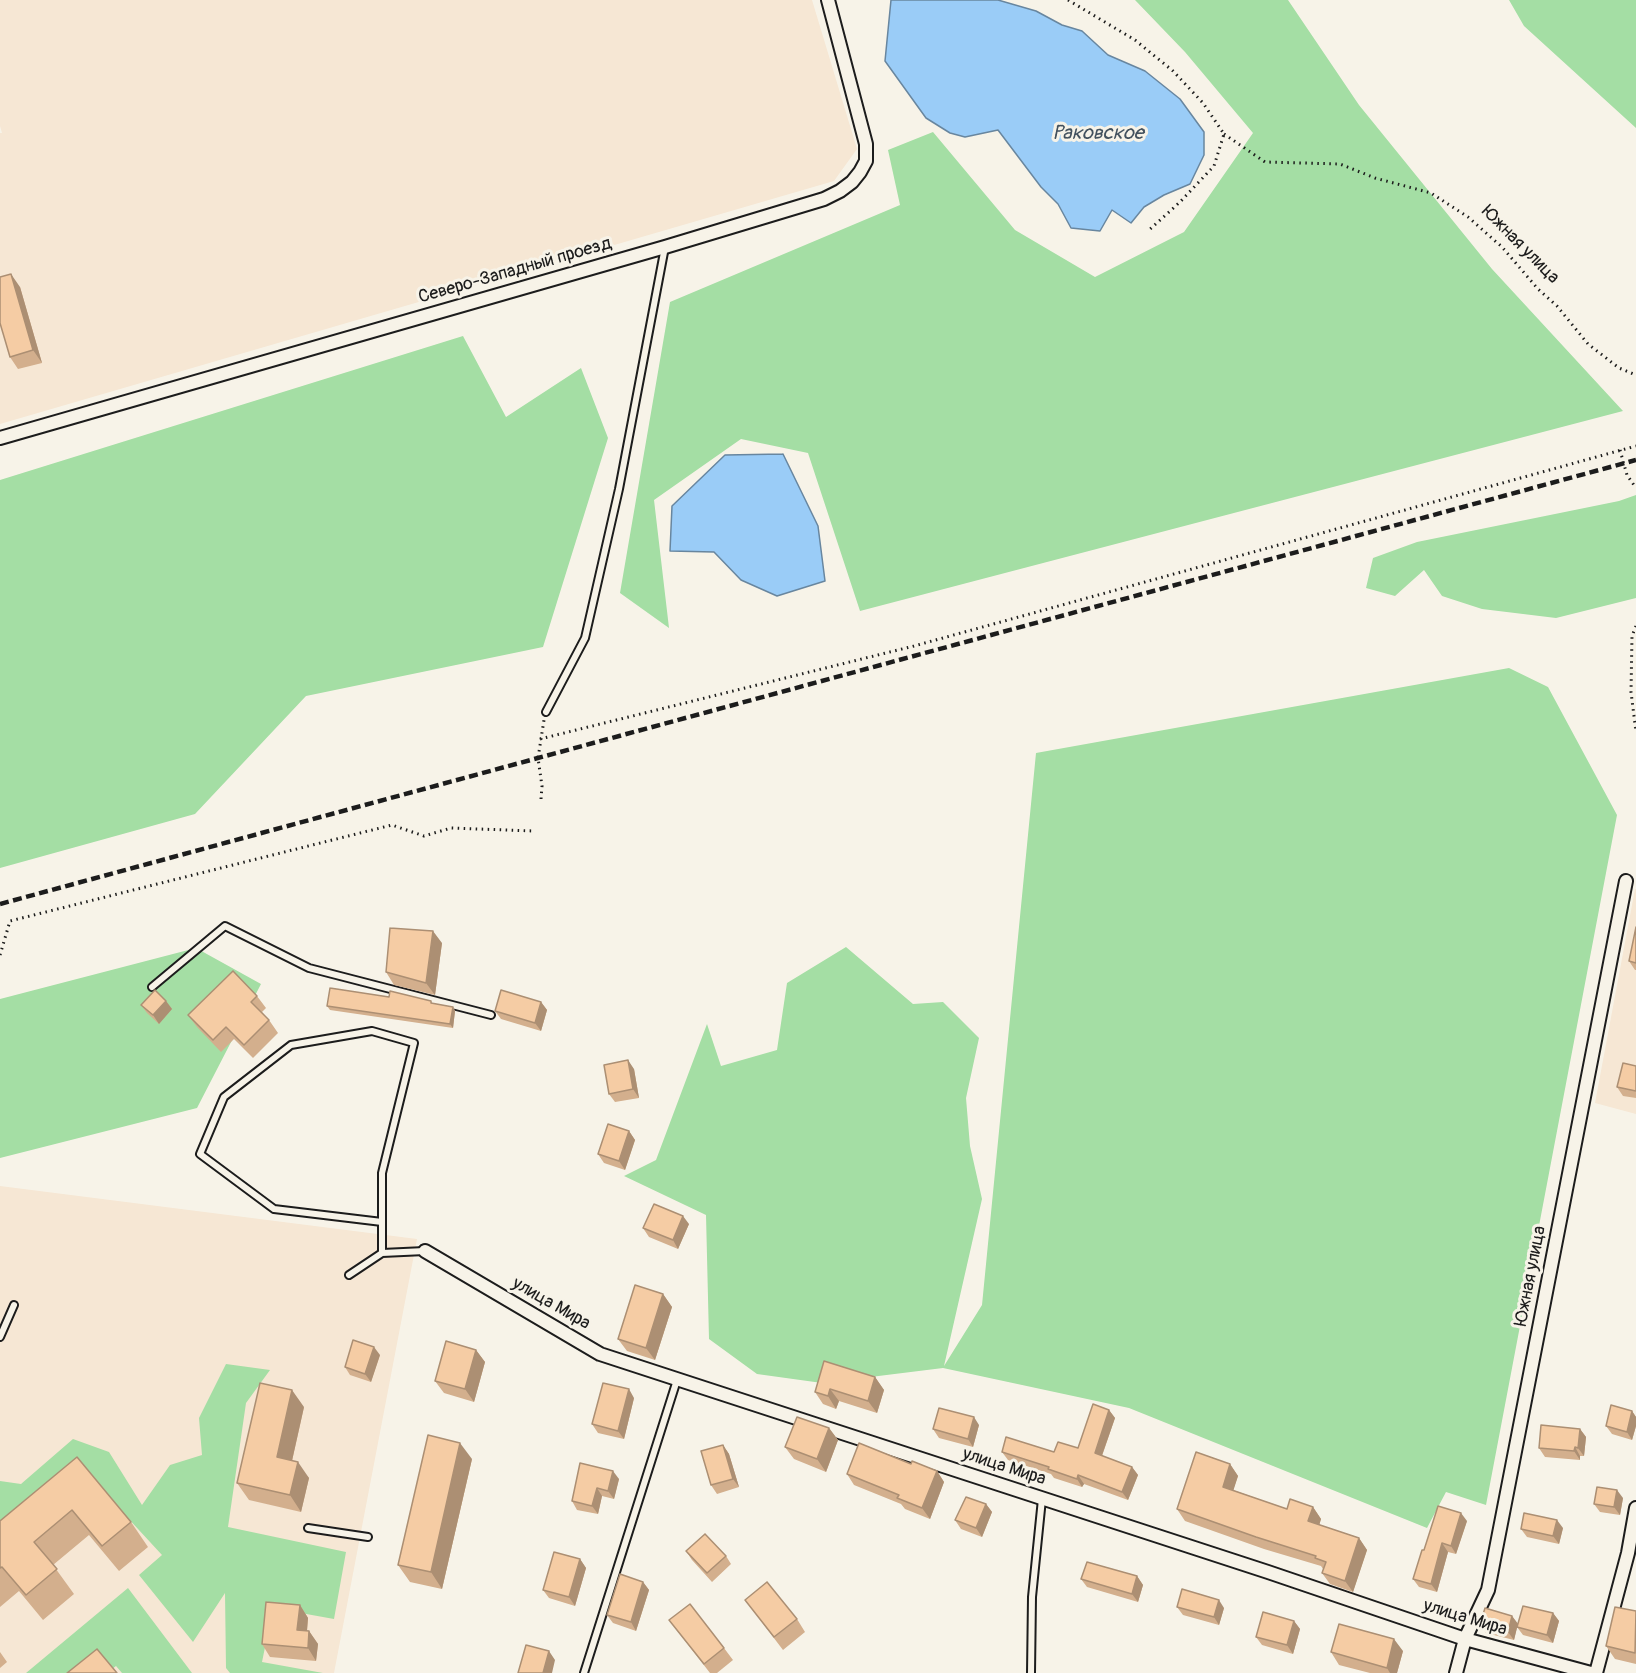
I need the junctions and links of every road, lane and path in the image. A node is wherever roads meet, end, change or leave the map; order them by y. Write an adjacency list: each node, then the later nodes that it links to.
1 (828, 0): 5 (street, Северо-Западный проезд)
2 (1068, 0): 3 (path)
3 (1224, 134): 4 (path); 6 (path, Южная улица)
4 (1148, 231)
5 (665, 247): 7 (street, Северо-Западный проезд); 12 (lane)
6 (1636, 375)
7 (0, 438)
8 (1636, 446): 9 (path)
9 (1620, 450): 10 (path); 14 (path)
10 (1636, 488)
11 (1636, 626): 13 (path)
12 (546, 711): 14 (path)
13 (1636, 732)
14 (540, 739): 15 (path)
15 (541, 799)
16 (534, 831): 18 (path)
17 (1626, 881): 32 (street, Южная улица)
18 (0, 955)
19 (152, 987): 20 (lane)
20 (491, 1015)
21 (382, 1222): 21 (lane); 23 (lane)
22 (424, 1251): 23 (lane); 27 (street, улица Мира)
23 (382, 1253): 24 (lane)
24 (349, 1275)
25 (14, 1305): 26 (lane)
26 (0, 1337)
27 (678, 1379): 28 (street, улица Мира); 33 (lane)
28 (1042, 1498): 32 (street, улица Мира); 34 (lane)
29 (1636, 1508): 37 (street)
30 (308, 1528): 31 (lane)
31 (368, 1537)
32 (1465, 1639): 35 (street, Южная улица); 36 (street, улица Мира)
33 (584, 1673)
34 (1031, 1673)
35 (1456, 1673)
36 (1591, 1673)
37 (1596, 1673)

